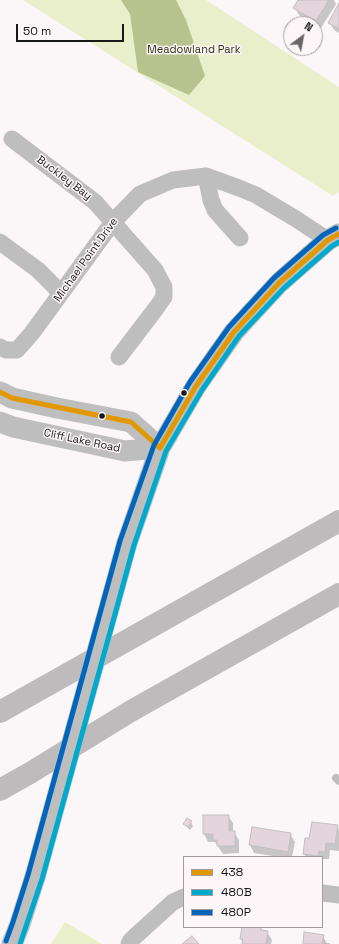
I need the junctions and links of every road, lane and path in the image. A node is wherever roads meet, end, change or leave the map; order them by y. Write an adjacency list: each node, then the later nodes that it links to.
1 (12, 139): 3 (street, Buckley Bay)
2 (206, 176): 3 (street, Michael Point Drive); 4 (street, Michael Point Drive); 5 (street)
3 (112, 222): 7 (street, Michael Point Drive); 9 (street, Buckley Bay)
4 (334, 237): 12 (street)
5 (240, 238)
6 (0, 242): 7 (street)
7 (61, 293): 8 (street, Michael Point Drive)
8 (0, 347)
9 (119, 357)
10 (0, 392): 12 (street)
11 (0, 422): 12 (street, Cliff Lake Road)
12 (160, 448): 22 (street, bridge)
13 (339, 521): 15 (highway)
14 (339, 594): 16 (highway)
15 (0, 712)
16 (30, 773): 17 (highway); 18 (highway)
17 (0, 790)
18 (0, 795)
19 (323, 893): 20 (street)
20 (339, 895)
21 (183, 897): 23 (street)
22 (12, 944)
23 (129, 944)

